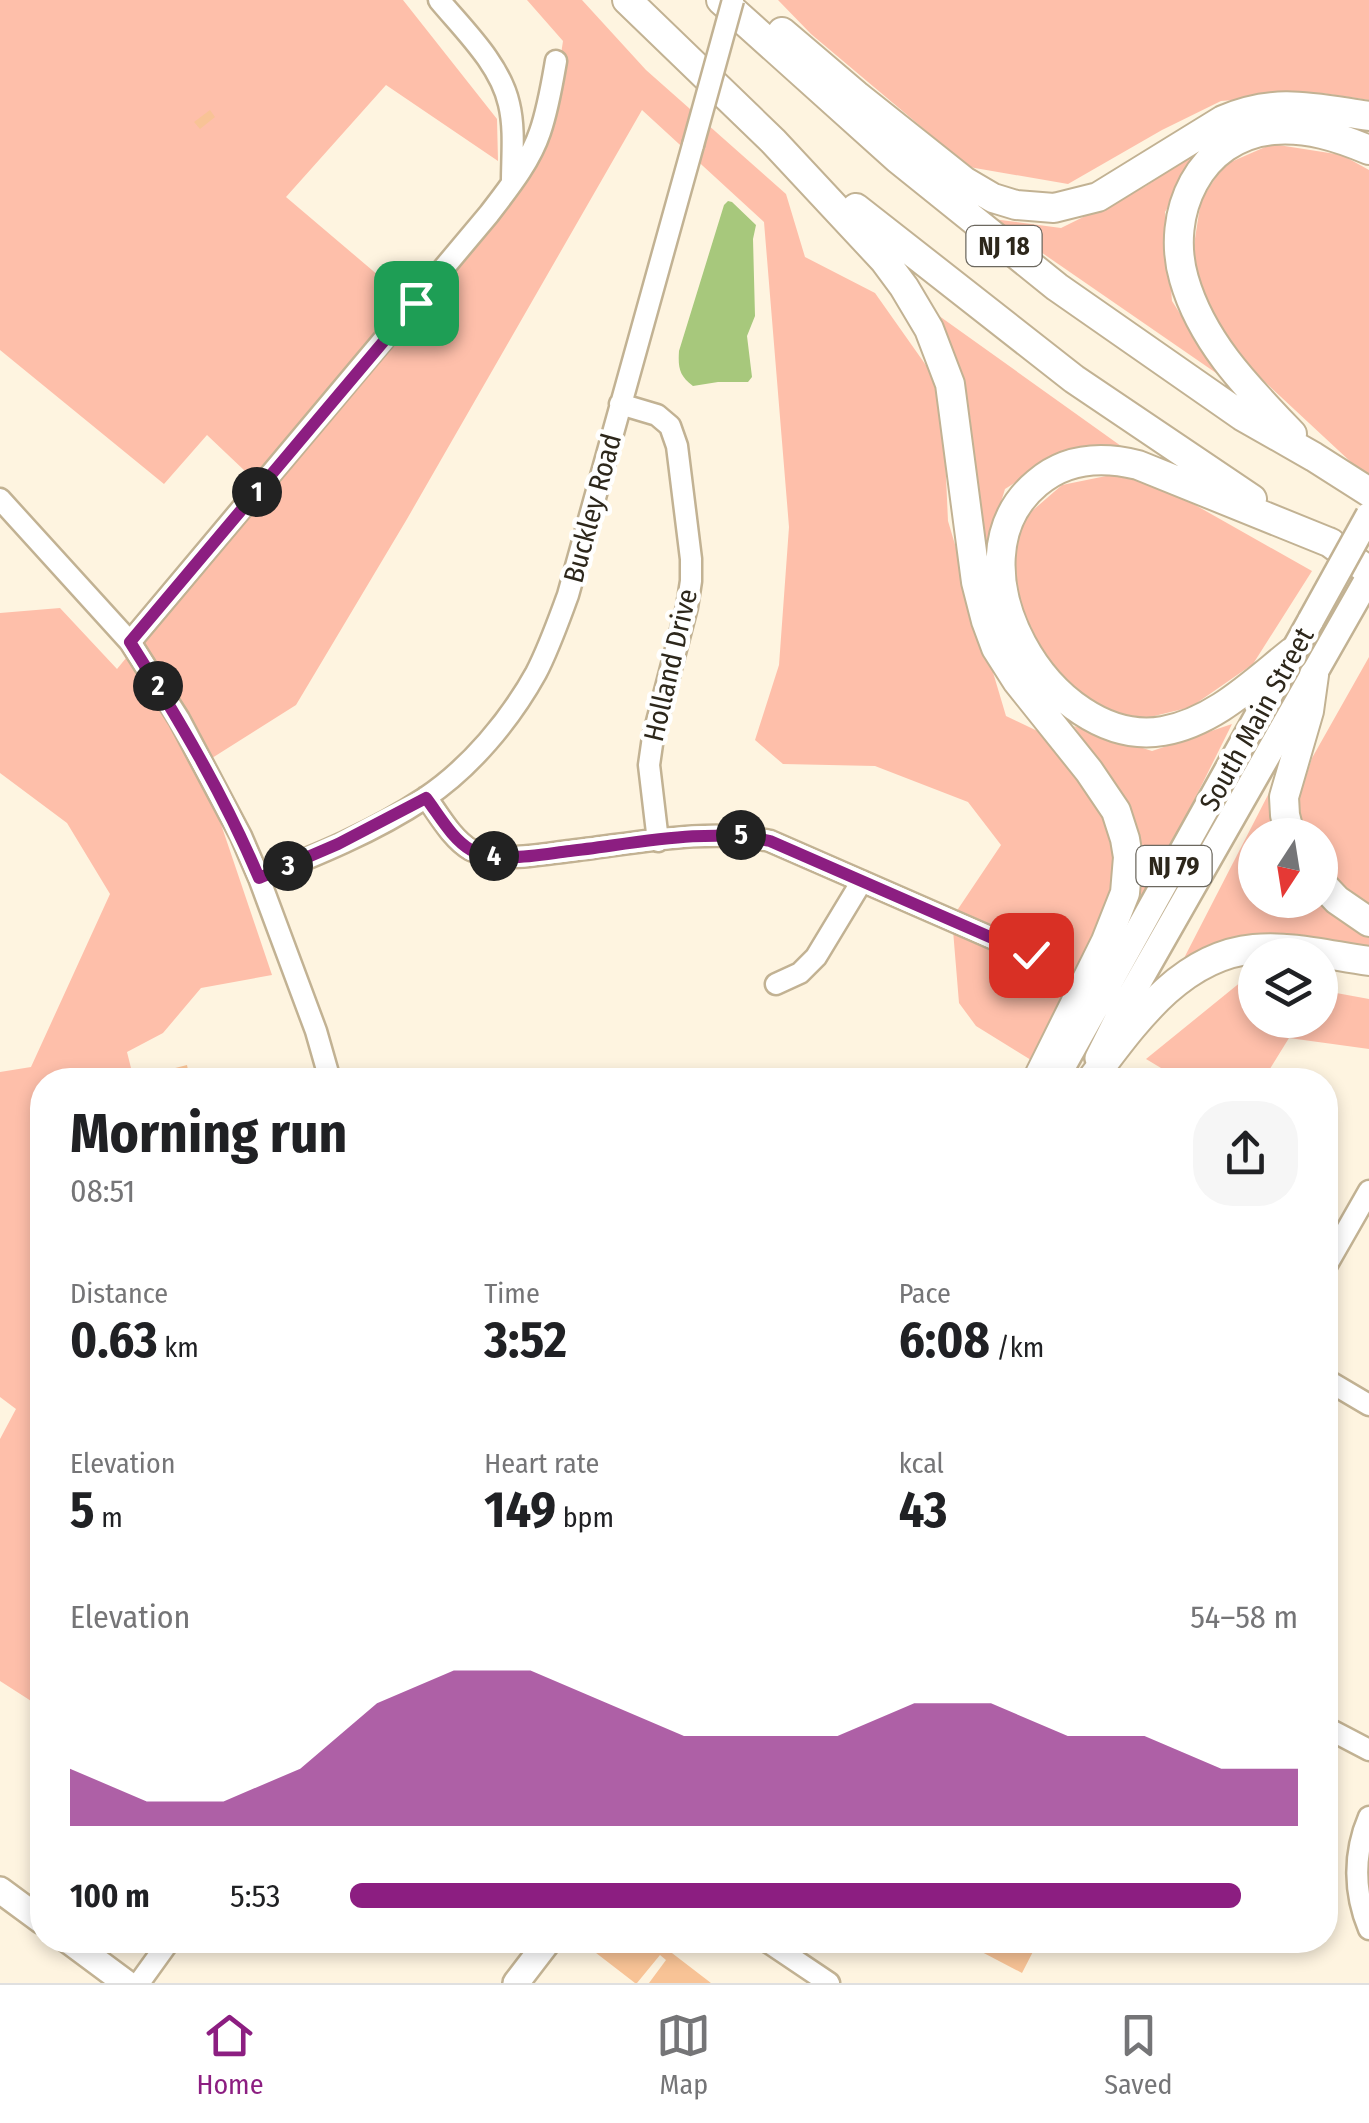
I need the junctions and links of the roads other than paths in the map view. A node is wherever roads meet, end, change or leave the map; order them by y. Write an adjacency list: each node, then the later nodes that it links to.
1 (439, 0): 10 (street)
2 (627, 0): 8 (highway, NJ 18)
3 (721, 0): 12 (highway, NJ 18)
4 (733, 0): 11 (street, Buckley Road, bridge)
5 (745, 0): 7 (highway)
6 (556, 61): 10 (street)
7 (1369, 116)
8 (774, 141): 16 (highway, NJ 18); 32 (highway)
9 (1369, 150): 12 (highway)
10 (512, 184): 18 (street)
11 (620, 404): 21 (street, Buckley Road); 23 (street, Holland Drive)
12 (1314, 456): 13 (highway, NJ 18)
13 (1369, 492)
14 (0, 500): 18 (street)
15 (1369, 515): 19 (main road, South Main Street / NJ 79, bridge)
16 (1331, 543): 17 (highway, NJ 18); 19 (highway)
17 (1369, 574): 20 (main road, South Main Street / NJ 79)
18 (130, 642): 24 (street)
19 (1292, 652): 33 (main road, South Main Street / NJ 79)
20 (1314, 675): 22 (highway); 34 (main road, South Main Street / NJ 79)
21 (426, 798): 23 (street); 24 (street, Buckley Road)
22 (1286, 818)
23 (658, 841): 25 (street)
24 (259, 878): 31 (street)
25 (862, 881): 28 (street); 30 (street)
26 (1338, 899): 27 (highway)
27 (1369, 922)
28 (1031, 955)
29 (1369, 962): 35 (highway)
30 (776, 984)
31 (327, 1068)
32 (1043, 1068)
33 (1062, 1068)
34 (1095, 1068)
35 (1099, 1068)
36 (1369, 1191): 37 (street)
37 (1338, 1245)
38 (1338, 1387): 39 (street)
39 (1369, 1405)
40 (1338, 1733): 41 (street)
41 (1369, 1750)
42 (1369, 1817): 45 (street)
43 (0, 1890): 44 (main road)
44 (30, 1912)
45 (1369, 1930)
46 (86, 1953): 50 (main road)
47 (160, 1953): 51 (street)
48 (538, 1953): 52 (main road)
49 (784, 1953): 53 (street)
50 (126, 1983)
51 (138, 1983)
52 (516, 1983)
53 (828, 1983)

